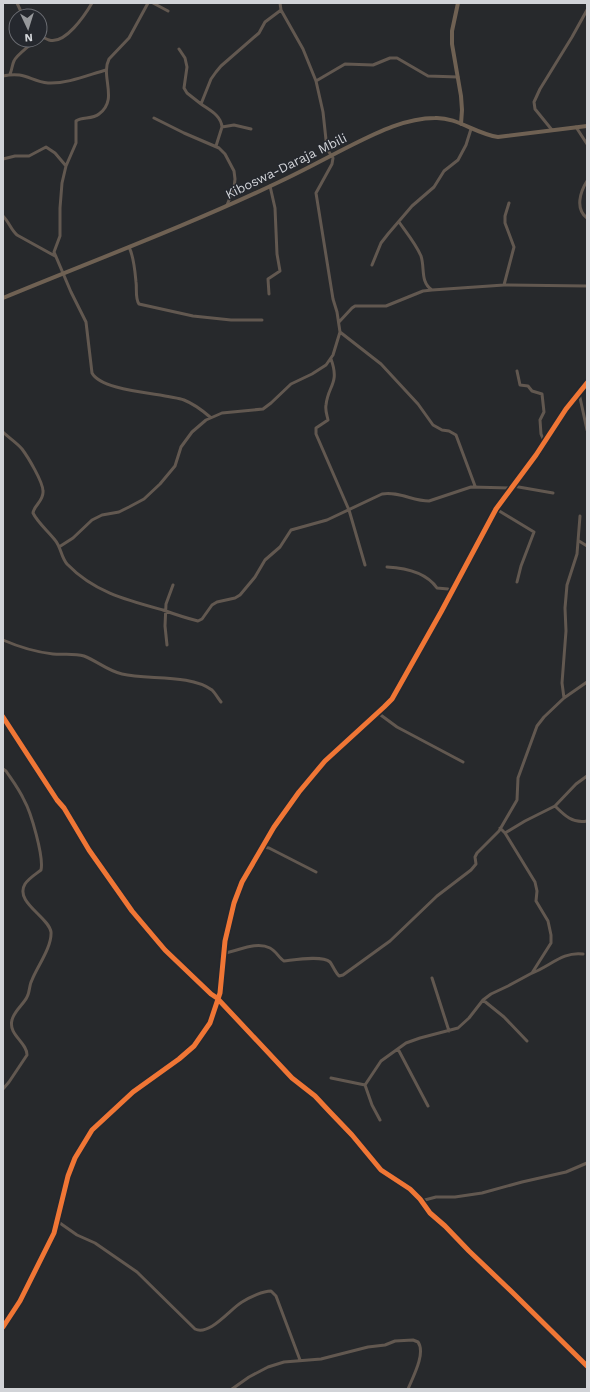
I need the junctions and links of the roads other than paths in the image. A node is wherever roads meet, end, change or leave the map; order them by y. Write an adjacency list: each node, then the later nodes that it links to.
1 (92, 3): 9 (street)
2 (148, 3): 12 (street)
3 (153, 3): 8 (street)
4 (280, 3): 6 (street)
5 (458, 3): 15 (main road)
6 (281, 10): 16 (street); 17 (street)
7 (587, 10): 25 (street)
8 (168, 11)
9 (48, 40)
10 (28, 48): 13 (street)
11 (179, 50): 17 (street)
12 (106, 70): 13 (street); 30 (street)
13 (10, 74): 14 (street)
14 (3, 76)
15 (458, 78): 16 (street); 19 (main road)
16 (316, 81): 28 (street)
17 (200, 104): 21 (street)
18 (154, 118): 27 (street)
19 (461, 124): 24 (main road, Kiboswa-Daraja Mbili); 28 (main road, Kiboswa-Daraja Mbili)
20 (587, 126): 22 (main road, Kiboswa-Daraja Mbili)
21 (222, 127): 23 (street); 27 (street)
22 (576, 127): 25 (main road, Kiboswa-Daraja Mbili); 26 (street)
23 (251, 129)
24 (471, 129): 25 (main road, Kiboswa-Daraja Mbili); 37 (street)
25 (552, 130)
26 (587, 144)
27 (216, 146): 34 (street)
28 (331, 156): 32 (main road, Kiboswa-Daraja Mbili); 48 (street)
29 (3, 159): 30 (street)
30 (66, 166): 39 (street)
31 (587, 181): 36 (street)
32 (270, 186): 34 (main road, Kiboswa-Daraja Mbili); 45 (street)
33 (509, 203): 42 (street)
34 (227, 205): 38 (main road, Kiboswa-Daraja Mbili)
35 (3, 216): 39 (street)
36 (587, 218)
37 (399, 222): 40 (street); 44 (street)
38 (129, 247): 41 (main road, Kiboswa-Daraja Mbili); 47 (street)
39 (54, 256): 41 (street)
40 (372, 265)
41 (64, 273): 46 (main road, Kiboswa-Daraja Mbili); 54 (street)
42 (504, 285): 43 (street); 44 (street)
43 (587, 286)
44 (432, 290): 48 (street)
45 (269, 294)
46 (3, 298)
47 (262, 320)
48 (339, 322): 49 (street)
49 (340, 332): 50 (street); 58 (street)
50 (331, 360): 54 (street); 62 (street)
51 (517, 371): 57 (street)
52 (587, 383): 53 (street)
53 (579, 393): 55 (street); 57 (street)
54 (210, 417): 66 (street)
55 (587, 430)
56 (3, 432): 66 (street)
57 (544, 441): 59 (street)
58 (475, 486): 59 (street); 62 (street)
59 (512, 487): 60 (street); 61 (street)
60 (553, 493)
61 (496, 509): 69 (street); 71 (street)
62 (350, 510): 67 (street); 72 (street)
63 (580, 516): 64 (street)
64 (579, 541): 65 (street); 76 (street)
65 (587, 546)
66 (59, 547): 72 (street)
67 (365, 565)
68 (387, 567): 71 (street)
69 (517, 582)
70 (173, 585): 72 (street)
71 (452, 591): 78 (street)
72 (166, 611): 74 (street)
73 (3, 640): 77 (street)
74 (167, 645)
75 (587, 682): 76 (street)
76 (564, 698): 85 (street)
77 (221, 702)
78 (378, 713): 80 (street); 87 (street)
79 (3, 716): 93 (street)
80 (464, 762)
81 (3, 769): 100 (street)
82 (587, 776): 83 (street)
83 (554, 806): 84 (street); 86 (street)
84 (587, 821)
85 (500, 828): 86 (street); 89 (street)
86 (505, 833): 91 (street)
87 (263, 847): 88 (street); 89 (street)
88 (316, 872)
89 (224, 952): 93 (street)
90 (583, 954): 91 (street)
91 (532, 973): 94 (street)
92 (432, 978): 95 (street)
93 (217, 998): 104 (street); 105 (street)
94 (483, 1000): 95 (street); 96 (street)
95 (449, 1031): 97 (street)
96 (527, 1041)
97 (398, 1049): 99 (street); 101 (street)
98 (331, 1078): 99 (street)
99 (365, 1085): 102 (street)
100 (3, 1089)
101 (428, 1106)
102 (380, 1120)
103 (587, 1163): 104 (street)
104 (421, 1201): 108 (street)
105 (57, 1221): 106 (street); 107 (street)
106 (3, 1327)
107 (300, 1360): 109 (street); 110 (street)
108 (587, 1366)
109 (232, 1389)
110 (408, 1389)

